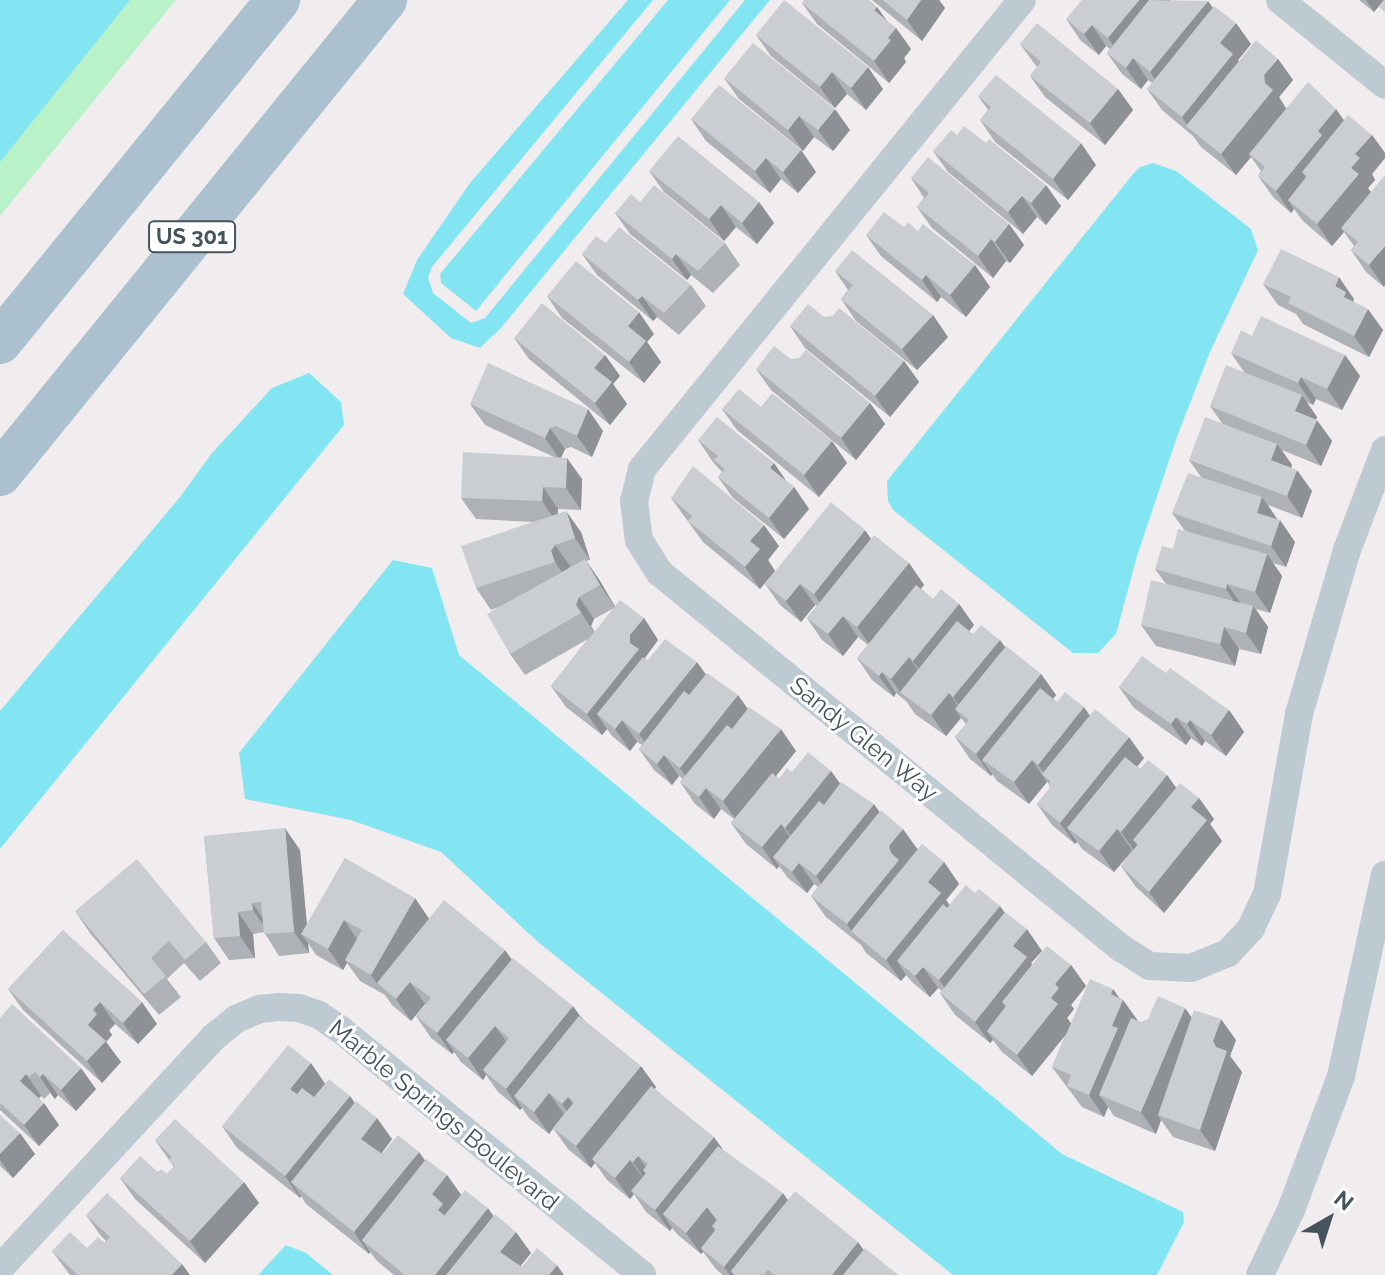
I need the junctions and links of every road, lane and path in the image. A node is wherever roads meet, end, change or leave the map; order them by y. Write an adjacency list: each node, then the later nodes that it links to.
1 (278, 0): 6 (main road)
2 (385, 0): 8 (main road, US 301)
3 (1022, 0): 7 (street, Sandy Glen Way)
4 (1280, 0): 5 (street)
5 (1385, 85)
6 (0, 342)
7 (1385, 450)
8 (0, 474)
9 (1385, 875): 12 (street)
10 (0, 1268): 11 (street, Marble Springs Boulevard)
11 (642, 1275)
12 (1260, 1275)

